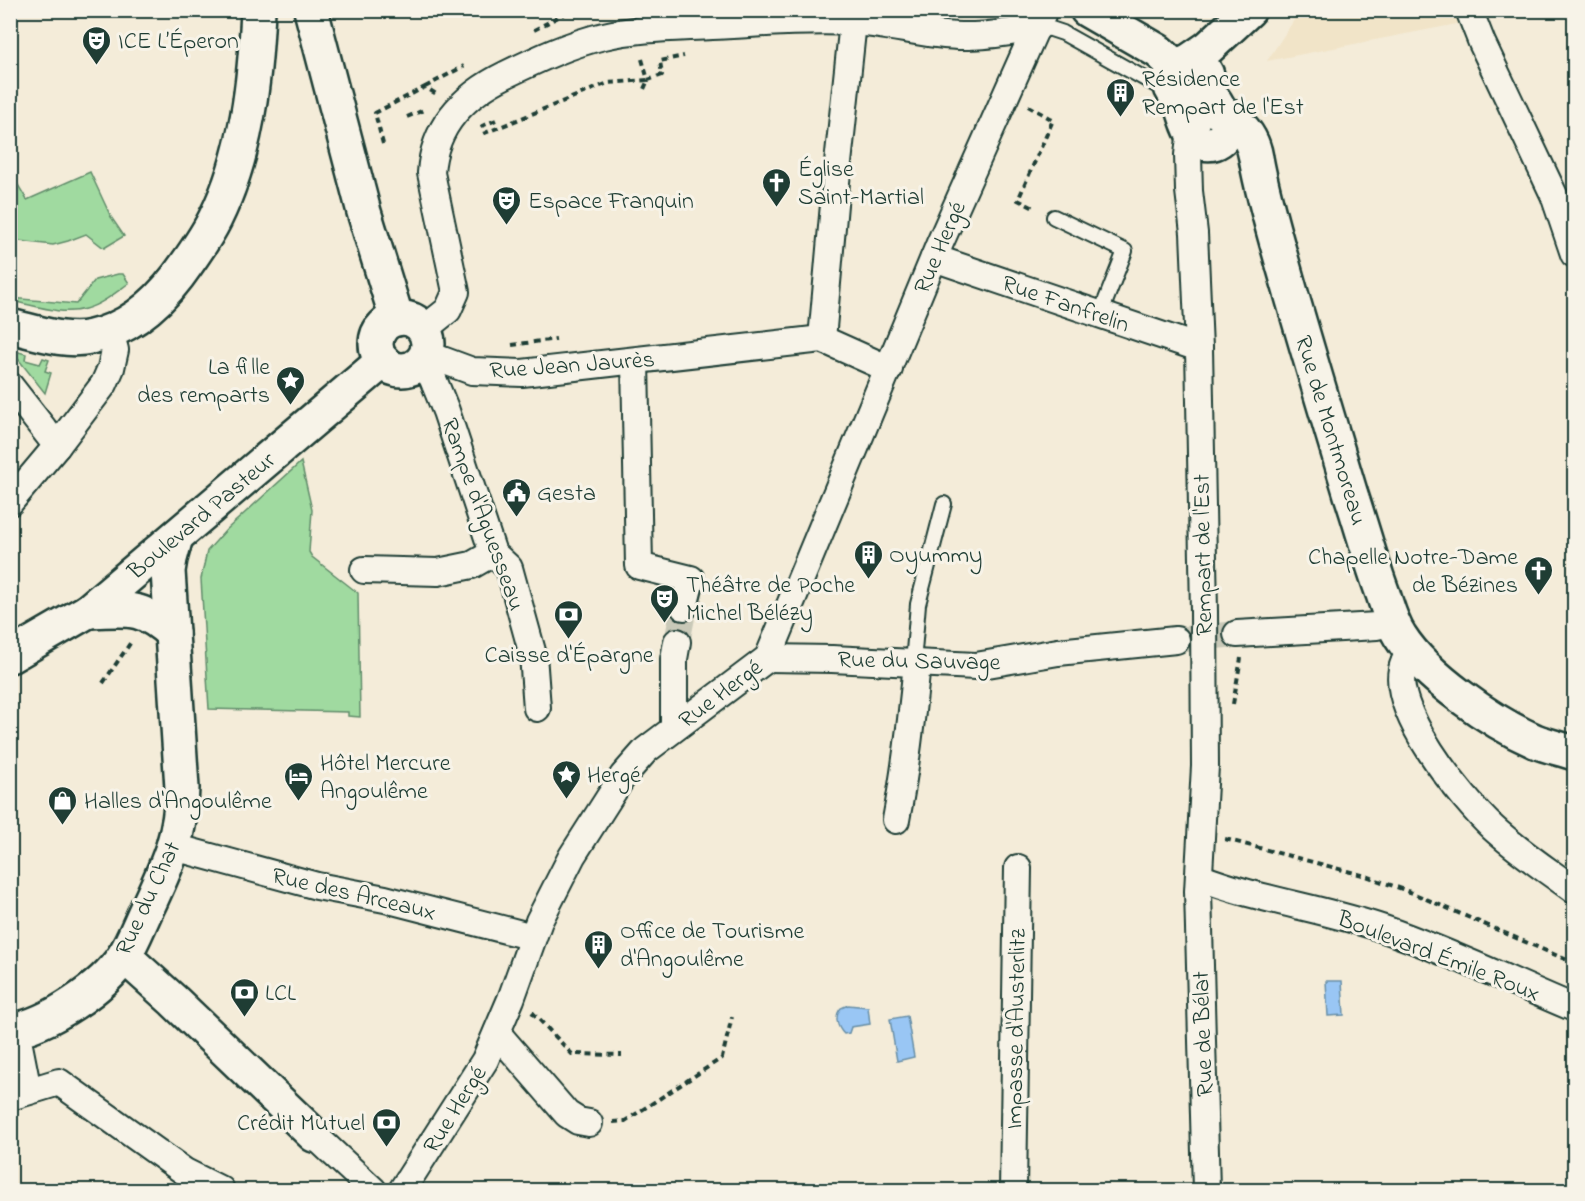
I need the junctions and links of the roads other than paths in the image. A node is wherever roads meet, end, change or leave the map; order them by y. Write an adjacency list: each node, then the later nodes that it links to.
1 (258, 10): 14 (street)
2 (311, 10): 16 (street, Rampe d'Aguesseau)
3 (1087, 10): 8 (street, Rue de Montmoreau)
4 (1469, 10): 10 (street)
5 (1036, 16): 7 (street); 8 (lane); 11 (street, Rue Hergé)
6 (1243, 17): 8 (street)
7 (853, 22): 15 (street); 16 (street)
8 (1197, 100): 17 (street, Rempart de l'Est); 30 (street, Rue de Montmoreau)
9 (1054, 218): 12 (lane)
10 (1575, 254)
11 (934, 258): 12 (street, Rue Fanfrelin); 20 (street, Rue Hergé)
12 (1100, 315): 17 (street, Rue Fanfrelin)
13 (10, 326): 14 (street)
14 (110, 332): 22 (street)
15 (822, 339): 19 (street, Rue Jean Jaurès); 20 (street)
16 (417, 341): 18 (street); 18 (street); 19 (street, Rue Jean Jaurès); 26 (street, Rampe d'Aguesseau)
17 (1199, 348): 45 (street, Rempart de l'Est)
18 (383, 361): 25 (street, Boulevard Pasteur)
19 (635, 361): 28 (street)
20 (889, 369): 37 (street, Rue Hergé)
21 (10, 386): 22 (street)
22 (57, 446): 23 (street)
23 (10, 502)
24 (944, 504): 38 (lane)
25 (176, 537): 29 (street, Boulevard Pasteur); 31 (street, Rue du Chat)
26 (493, 553): 27 (street); 39 (street, Rampe d'Aguesseau)
27 (364, 570)
28 (684, 607)
29 (88, 611): 31 (street); 36 (street, Boulevard Pasteur)
30 (1392, 622): 32 (street); 35 (street, Rue de Montmoreau)
31 (172, 633): 43 (street, Rue du Chat)
32 (1237, 634)
33 (1176, 640): 38 (street, Rue du Sauvage)
34 (678, 642): 40 (street)
35 (1412, 652): 41 (street, Rue de Montmoreau); 46 (street)
36 (10, 656)
37 (768, 658): 38 (street, Rue du Sauvage); 40 (street, Rue Hergé)
38 (915, 663): 42 (street)
39 (537, 708)
40 (674, 728): 47 (street, Rue Hergé)
41 (1575, 753)
42 (896, 820)
43 (174, 847): 47 (street, Rue des Arceaux); 48 (street, Rue du Chat)
44 (1018, 868): 58 (street, Impasse d'Austerlitz)
45 (1199, 877): 49 (street, Boulevard Émile Roux); 59 (street, Rue de Bélat)
46 (1575, 890)
47 (533, 937): 51 (street, Rue Hergé)
48 (123, 956): 50 (street, Rue du Chat); 54 (street)
49 (1575, 1008)
50 (13, 1030): 52 (street)
51 (497, 1033): 53 (street); 57 (street, Rue Hergé)
52 (19, 1094): 55 (street)
53 (589, 1123)
54 (314, 1135): 56 (street)
55 (221, 1191)
56 (373, 1191)
57 (402, 1191)
58 (1012, 1191)
59 (1206, 1191)

